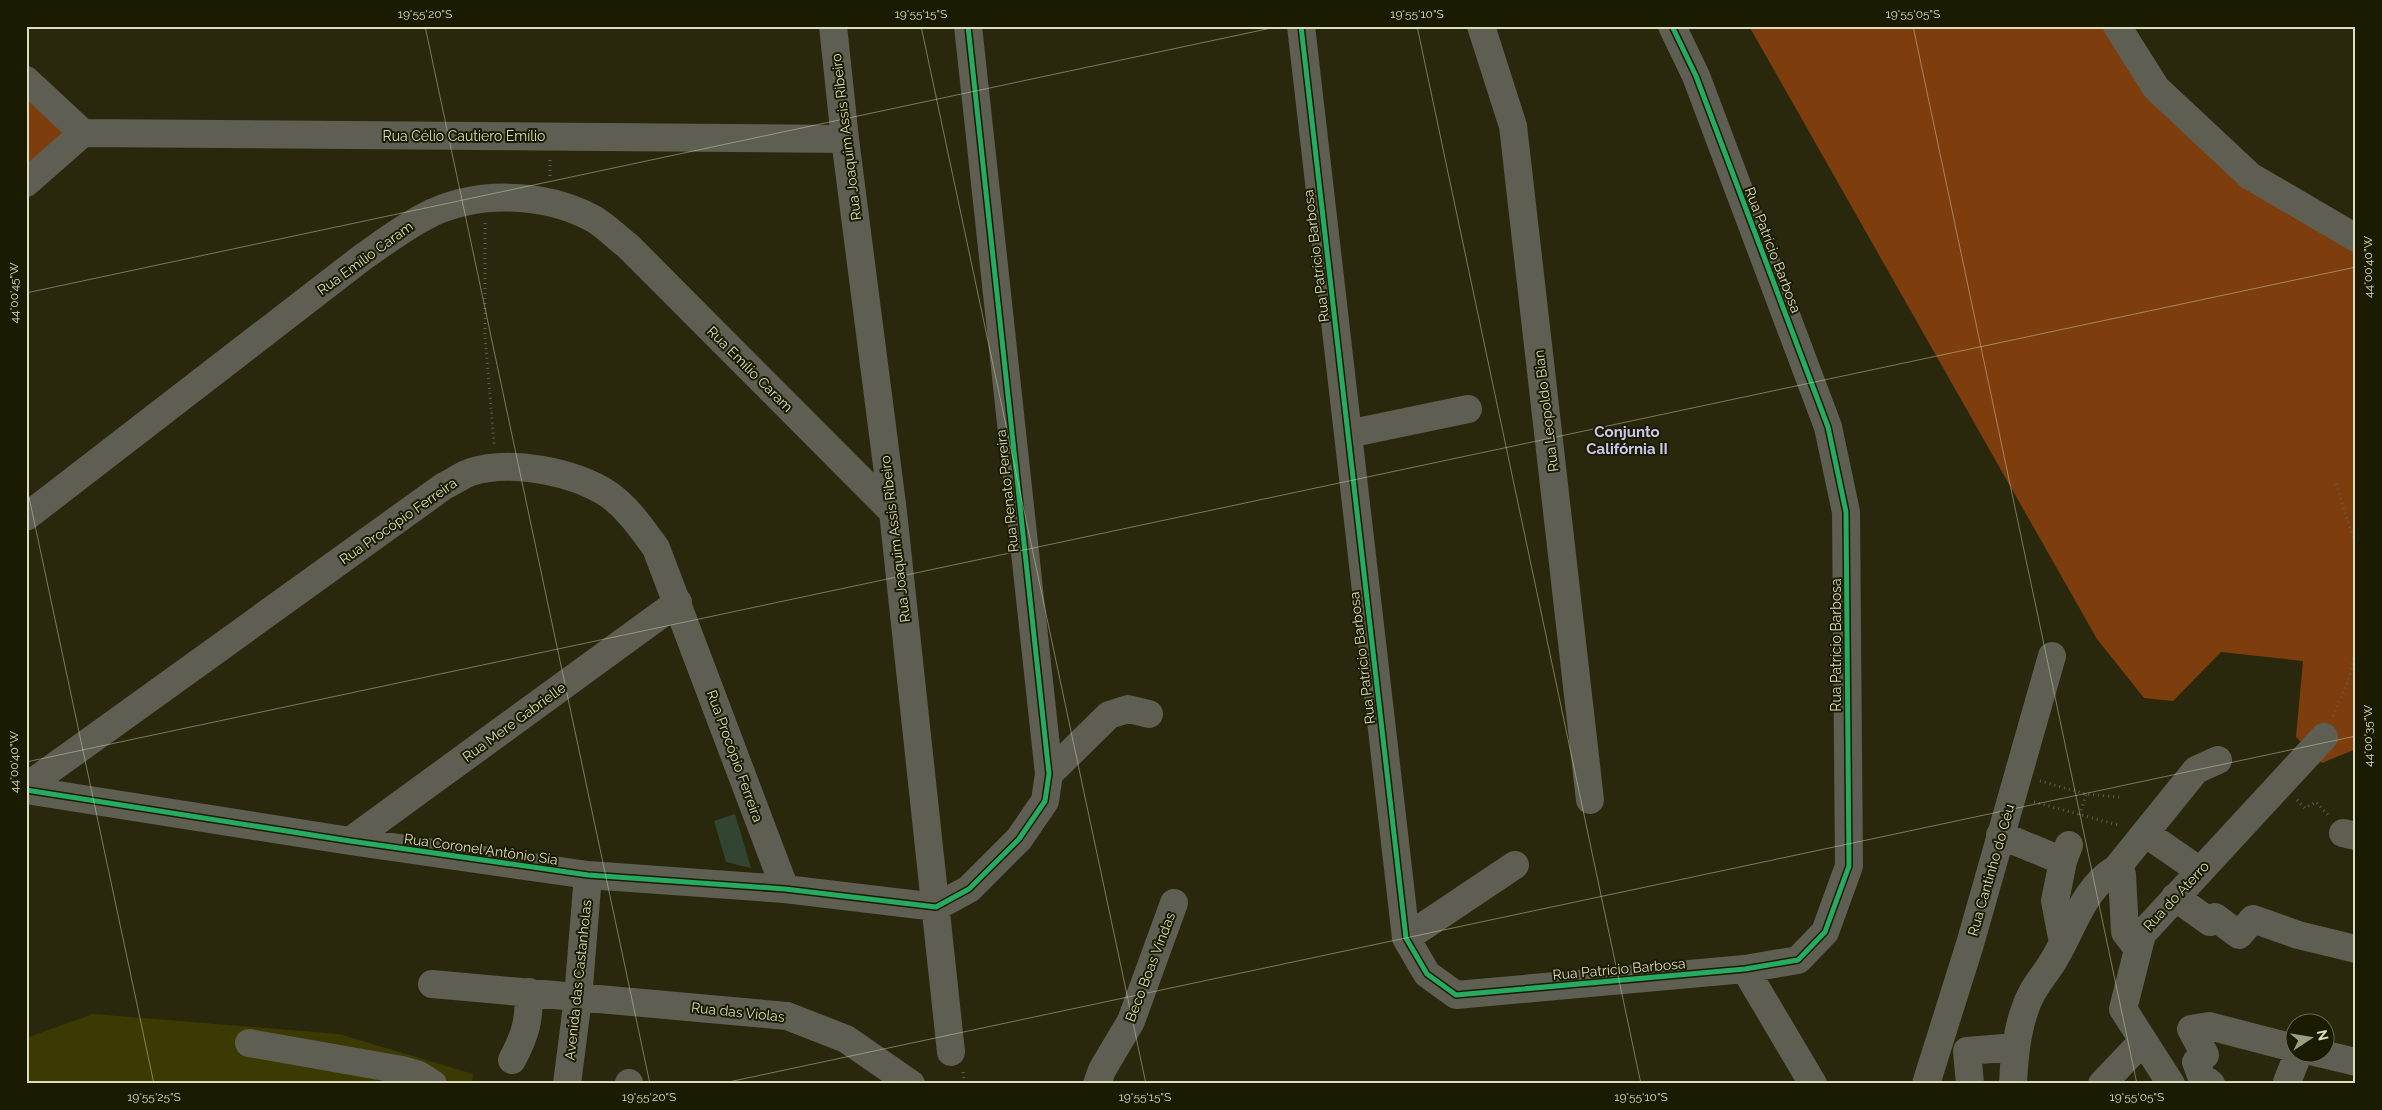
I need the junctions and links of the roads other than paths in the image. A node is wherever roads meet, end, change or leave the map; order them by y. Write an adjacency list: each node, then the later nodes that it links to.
1 (833, 26): 9 (street, Rua Joaquim Assis Ribeiro)
2 (968, 26): 21 (street, Rua Renato Pereira)
3 (1301, 26): 13 (street, Rua Patrício Barbosa)
4 (1481, 26): 23 (street, Rua Leopoldo Bian)
5 (1672, 26): 39 (street, Rua Patrício Barbosa)
6 (2117, 26): 11 (street)
7 (26, 80): 8 (street)
8 (82, 133): 9 (street, Rua Célio Cautiero Emílio); 10 (street)
9 (845, 139): 14 (street, Rua Joaquim Assis Ribeiro)
10 (26, 183)
11 (2356, 238)
12 (1468, 409): 13 (street)
13 (1348, 434): 35 (street, Rua Patrício Barbosa)
14 (892, 512): 15 (street, Rua Emílio Caram); 34 (street, Rua Joaquim Assis Ribeiro)
15 (26, 517)
16 (678, 602): 22 (street, Rua Procópio Ferreira); 26 (street, Rua Mere Gabrielle); 31 (street, Rua Procópio Ferreira)
17 (2052, 656): 25 (street, Rua Cantinho do Céu)
18 (1149, 714): 21 (street)
19 (2324, 737): 29 (street, Rua do Aterro)
20 (2218, 760): 24 (street)
21 (1049, 774): 34 (street, Rua Renato Pereira)
22 (26, 789): 26 (street, Rua Coronel Antônio Sia)
23 (1590, 800)
24 (2145, 833): 28 (street); 29 (street)
25 (2000, 836): 36 (street); 58 (street, Rua Cantinho do Céu)
26 (350, 842): 30 (street, Rua Coronel Antônio Sia)
27 (1515, 865): 35 (street)
28 (2116, 869): 36 (street); 37 (street)
29 (2200, 871): 32 (street, Rua do Aterro)
30 (588, 875): 31 (street, Rua Coronel Antônio Sia); 42 (street, Avenida das Castanholas)
31 (785, 889): 34 (street, Rua Coronel Antônio Sia)
32 (2176, 898): 37 (street, Rua do Aterro); 38 (street)
33 (1174, 903): 56 (street, Beco Boas Vindas)
34 (936, 907): 47 (street, Rua Joaquim Assis Ribeiro)
35 (1406, 938): 39 (street, Rua Patrício Barbosa)
36 (2063, 943): 46 (street)
37 (2138, 949): 43 (street, Rua do Aterro)
38 (2356, 949)
39 (1745, 969): 57 (street)
40 (432, 984): 41 (street, Rua das Violas)
41 (529, 992): 42 (street, Rua das Violas); 49 (street)
42 (578, 998): 54 (street, Avenida das Castanholas); 55 (street, Rua das Violas)
43 (2144, 1041): 61 (street); 62 (street, Rua do Aterro)
44 (248, 1043): 53 (street)
45 (2284, 1045): 63 (street)
46 (2016, 1048): 59 (street); 60 (street)
47 (951, 1052)
48 (2334, 1057): 51 (street)
49 (512, 1060)
50 (2295, 1062): 52 (street)
51 (2356, 1062)
52 (2288, 1082)
53 (433, 1084)
54 (567, 1084)
55 (911, 1084)
56 (1097, 1084)
57 (1813, 1084)
58 (1926, 1084)
59 (1970, 1084)
60 (2013, 1084)
61 (2102, 1084)
62 (2171, 1084)
63 (2211, 1084)

